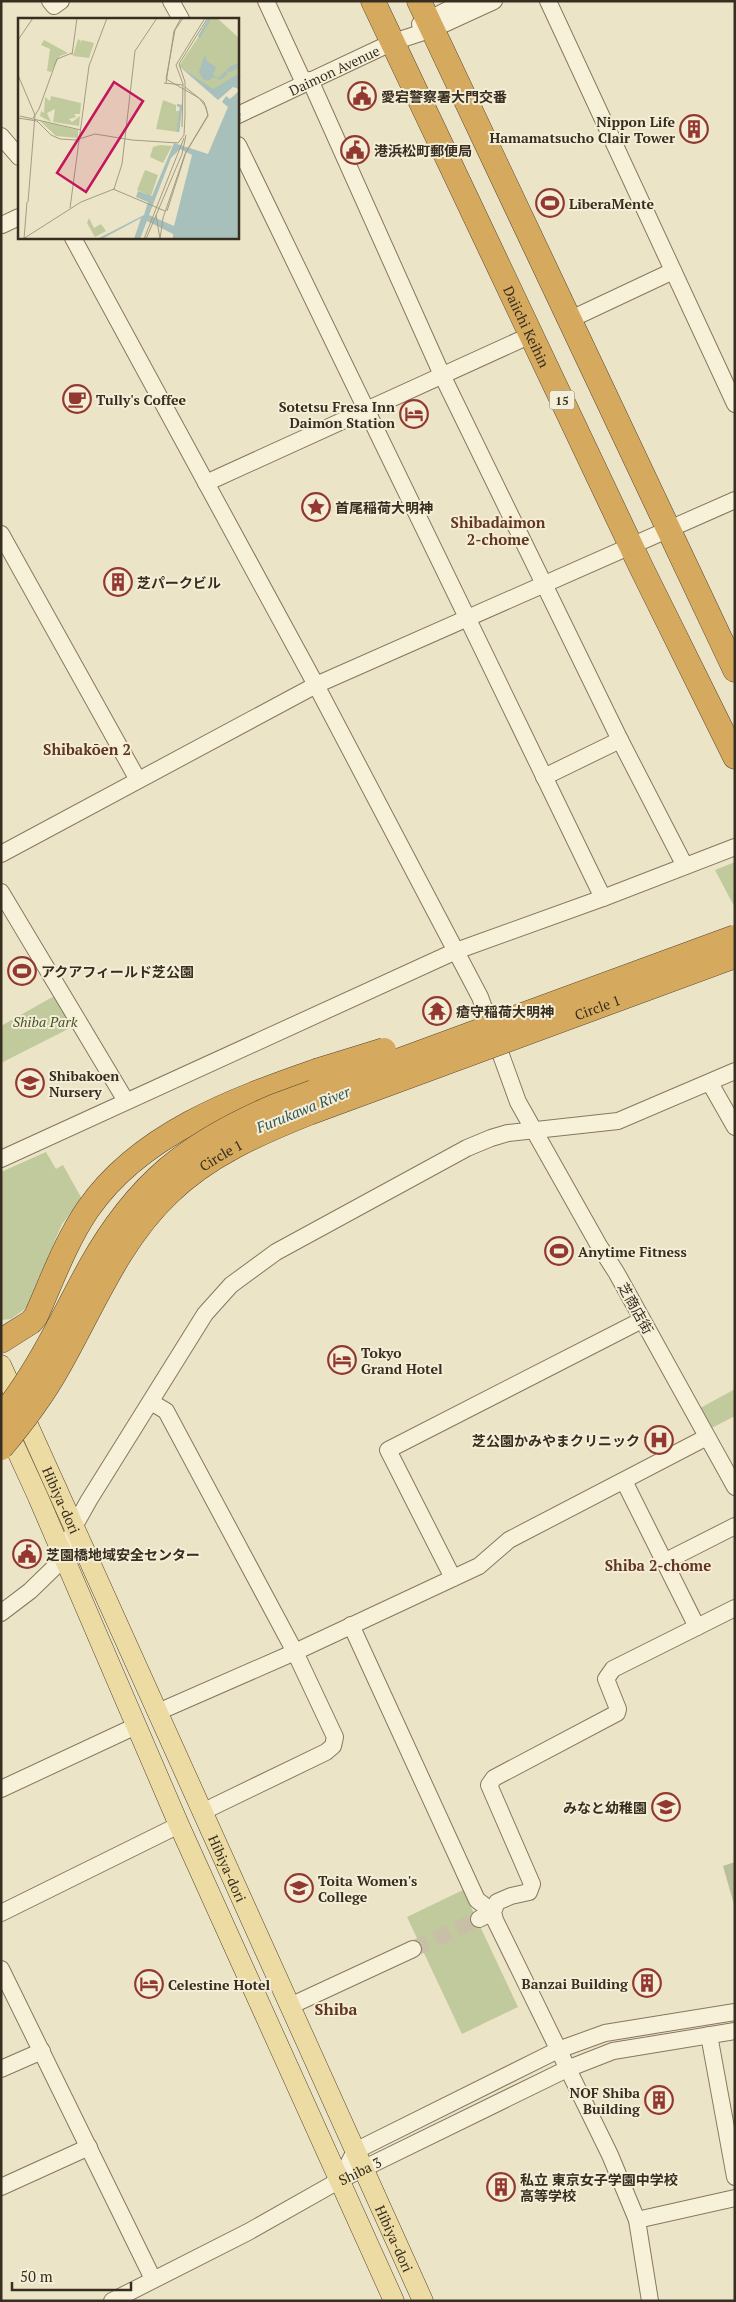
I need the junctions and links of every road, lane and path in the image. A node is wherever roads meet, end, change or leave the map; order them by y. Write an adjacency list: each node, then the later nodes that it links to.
1 (50, 1): 2 (street)
2 (61, 1)
3 (172, 1): 10 (street)
4 (266, 1): 12 (street)
5 (374, 1): 11 (highway, Daiichi Keihin / 15)
6 (465, 1): 9 (street)
7 (494, 1): 9 (street)
8 (548, 1): 20 (street)
9 (427, 16): 11 (street, Daimon Avenue); 21 (highway)
10 (180, 18)
11 (393, 42): 12 (street, Daimon Avenue); 22 (highway, Daiichi Keihin / 15)
12 (307, 82): 13 (street, Daimon Avenue); 23 (street)
13 (239, 114)
14 (1, 136): 16 (street)
15 (239, 147): 25 (street)
16 (18, 156)
17 (18, 217): 18 (street)
18 (2, 225)
19 (74, 239): 26 (street, 芝商店街)
20 (673, 271): 21 (street); 24 (street)
21 (571, 319): 28 (highway)
22 (531, 334): 23 (street); 30 (highway, Daiichi Keihin / 15)
23 (442, 375): 25 (street); 31 (street)
24 (735, 404)
25 (364, 410): 26 (street); 32 (street)
26 (206, 484): 34 (street, 芝商店街)
27 (735, 500): 28 (street)
28 (667, 529): 30 (street); 33 (highway)
29 (1, 534): 38 (street)
30 (631, 544): 31 (street); 36 (highway, Daiichi Keihin / 15)
31 (544, 583): 32 (street); 35 (street)
32 (467, 620): 34 (street); 37 (street)
33 (735, 670)
34 (316, 685): 38 (street); 45 (street, 芝商店街)
35 (620, 740): 37 (street); 41 (street)
36 (735, 757)
37 (544, 777): 43 (street)
38 (138, 780): 40 (street)
39 (735, 847): 41 (street)
40 (1, 854)
41 (685, 866): 43 (street)
42 (1, 892): 50 (street)
43 (603, 898): 45 (street)
44 (735, 937): 47 (highway, Circle 1, bridge)
45 (456, 952): 50 (street); 52 (street, 芝商店街, bridge)
46 (735, 956): 60 (highway, Circle 1, bridge)
47 (576, 996): 55 (highway, bridge); 58 (highway, Circle 1, bridge)
48 (735, 1071): 49 (street)
49 (710, 1083): 51 (street); 52 (street)
50 (126, 1101): 53 (street)
51 (735, 1127)
52 (534, 1131): 54 (street, 芝商店街); 57 (street)
53 (1, 1159)
54 (642, 1320): 59 (street, 芝商店街); 67 (street)
55 (6, 1336)
56 (1, 1365): 63 (main road, Hibiya-dori, bridge)
57 (151, 1402): 63 (street); 72 (street)
58 (1, 1417): 60 (main road, Hibiya-dori)
59 (707, 1437): 61 (street); 62 (street, 芝商店街)
60 (7, 1455): 65 (main road, Hibiya-dori)
61 (624, 1481): 66 (street); 67 (street)
62 (735, 1487)
63 (75, 1525): 65 (street); 73 (main road, Hibiya-dori)
64 (735, 1526): 66 (street)
65 (64, 1558): 69 (street); 74 (main road, Hibiya-dori)
66 (664, 1562): 71 (street)
67 (453, 1578): 70 (street)
68 (735, 1608): 71 (street)
69 (1, 1613)
70 (351, 1626): 72 (street); 79 (street)
71 (697, 1627): 79 (street)
72 (295, 1652): 73 (street); 76 (street)
73 (158, 1712): 76 (main road, Hibiya-dori)
74 (136, 1726): 75 (street); 77 (main road, Hibiya-dori)
75 (1, 1788)
76 (202, 1812): 82 (main road, Hibiya-dori)
77 (179, 1824): 78 (street); 94 (main road, Hibiya-dori)
78 (1, 1913)
79 (486, 1915): 86 (street)
80 (413, 1949): 82 (street)
81 (1, 1969): 87 (street)
82 (290, 2006): 91 (main road, Hibiya-dori)
83 (735, 2012): 86 (street, Shiba 3)
84 (735, 2031): 85 (street, Shiba 3)
85 (708, 2035): 89 (street, Shiba 3); 93 (street)
86 (558, 2050): 89 (street); 91 (street, Shiba 3)
87 (42, 2051): 88 (street); 90 (street)
88 (1, 2069)
89 (567, 2069): 92 (street, Shiba 3); 97 (street)
90 (89, 2147): 95 (street); 98 (street)
91 (355, 2151): 92 (main road, Hibiya-dori); 94 (street, Shiba 3)
92 (363, 2170): 94 (street, Shiba 3); 101 (main road, Hibiya-dori)
93 (735, 2177)
94 (340, 2180): 98 (street); 100 (main road, Hibiya-dori)
95 (1, 2187)
96 (735, 2198): 97 (street)
97 (637, 2220): 102 (street)
98 (153, 2279): 99 (street)
99 (112, 2301)
100 (394, 2301)
101 (424, 2301)
102 (650, 2301)

